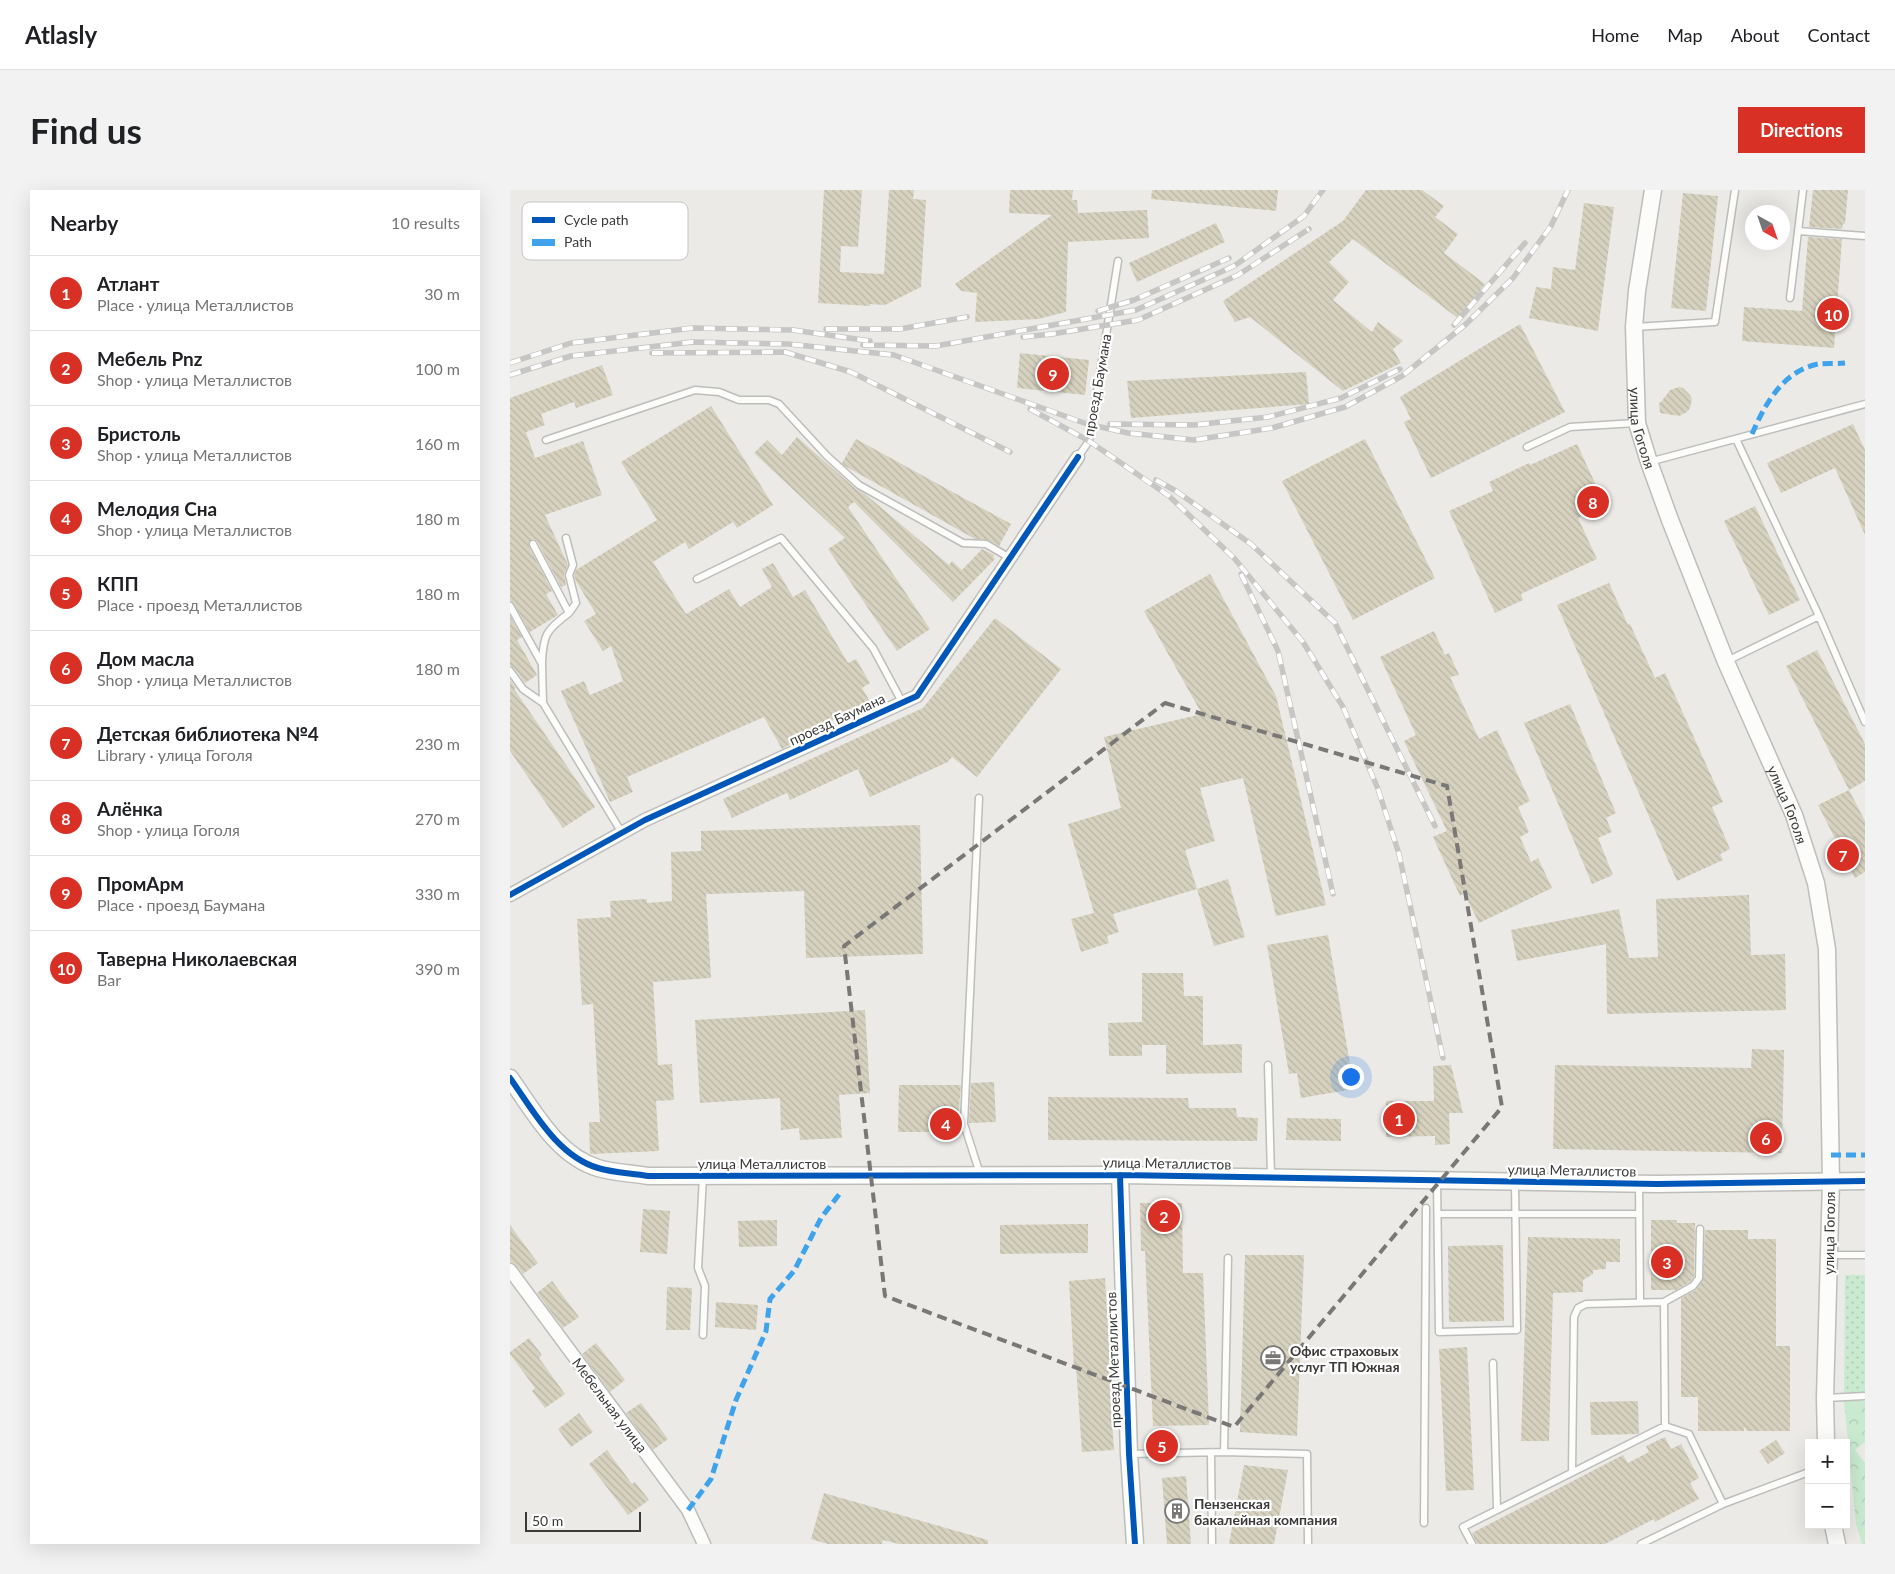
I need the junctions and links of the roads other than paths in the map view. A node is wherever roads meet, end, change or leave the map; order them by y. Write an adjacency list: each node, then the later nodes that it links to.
1 (1653, 190): 8 (street, улица Гоголя)
2 (1736, 190): 8 (lane)
3 (1803, 190): 4 (lane)
4 (1798, 231): 5 (lane); 7 (lane)
5 (1865, 236)
6 (1118, 261): 14 (lane, проезд Баумана)
7 (1790, 298)
8 (1634, 327): 10 (street, улица Гоголя)
9 (1865, 404): 11 (lane)
10 (1637, 422): 13 (lane); 15 (street, улица Гоголя)
11 (1736, 439): 15 (lane); 22 (lane)
12 (546, 440): 18 (lane)
13 (1527, 447)
14 (1078, 457): 18 (street, проезд Баумана)
15 (1649, 462): 23 (street, улица Гоголя)
16 (566, 538): 21 (lane)
17 (533, 544): 21 (lane)
18 (1010, 558): 26 (street, проезд Баумана)
19 (698, 579): 26 (lane)
20 (510, 606): 24 (lane)
21 (569, 613): 24 (lane)
22 (1819, 616): 23 (lane); 28 (lane)
23 (1726, 662): 40 (street, улица Гоголя)
24 (542, 664): 27 (lane)
25 (510, 671): 27 (lane)
26 (902, 702): 30 (street, проезд Баумана)
27 (543, 703): 30 (lane)
28 (1865, 722)
29 (979, 798): 34 (lane)
30 (622, 833): 31 (street, проезд Баумана)
31 (510, 895)
32 (1268, 1065): 37 (lane)
33 (510, 1078): 36 (street, улица Металлистов)
34 (981, 1175): 35 (street, улица Металлистов); 36 (street, улица Металлистов)
35 (1120, 1175): 37 (street, улица Металлистов); 62 (street, проезд Металлистов)
36 (703, 1176): 54 (lane)
37 (1271, 1177): 38 (street, улица Металлистов)
38 (1437, 1180): 39 (street, улица Металлистов); 44 (lane)
39 (1515, 1181): 42 (street, улица Металлистов); 46 (lane)
40 (1831, 1181): 41 (street, улица Металлистов); 42 (street, улица Металлистов); 48 (street, улица Гоголя)
41 (1865, 1181)
42 (1639, 1184): 45 (lane)
43 (1426, 1208): 67 (lane)
44 (1438, 1214): 46 (lane); 46 (lane)
45 (1639, 1214): 46 (lane); 52 (lane)
46 (1516, 1215)
47 (1700, 1229): 53 (lane)
48 (1829, 1255): 49 (lane); 57 (street, улица Гоголя)
49 (1865, 1255)
50 (1228, 1258): 60 (lane)
51 (510, 1270): 69 (street, Мебельная улица)
52 (1640, 1302): 53 (lane); 63 (lane)
53 (1664, 1302): 58 (lane)
54 (703, 1335)
55 (1493, 1362): 66 (lane)
56 (1865, 1396): 57 (lane)
57 (1825, 1398): 59 (street, улица Гоголя)
58 (1665, 1426): 63 (lane); 65 (lane)
59 (1826, 1439)
60 (1224, 1452): 61 (lane); 72 (lane)
61 (1211, 1453): 62 (lane); 71 (lane)
62 (1129, 1454): 70 (street, проезд Металлистов)
63 (1572, 1472): 66 (lane)
64 (1805, 1473): 65 (lane)
65 (1723, 1504): 74 (lane)
66 (1497, 1509): 73 (lane)
67 (1424, 1523)
68 (1834, 1529): 75 (street)
69 (704, 1544)
70 (1135, 1544)
71 (1212, 1544)
72 (1308, 1544)
73 (1472, 1544)
74 (1642, 1544)
75 (1837, 1544)

